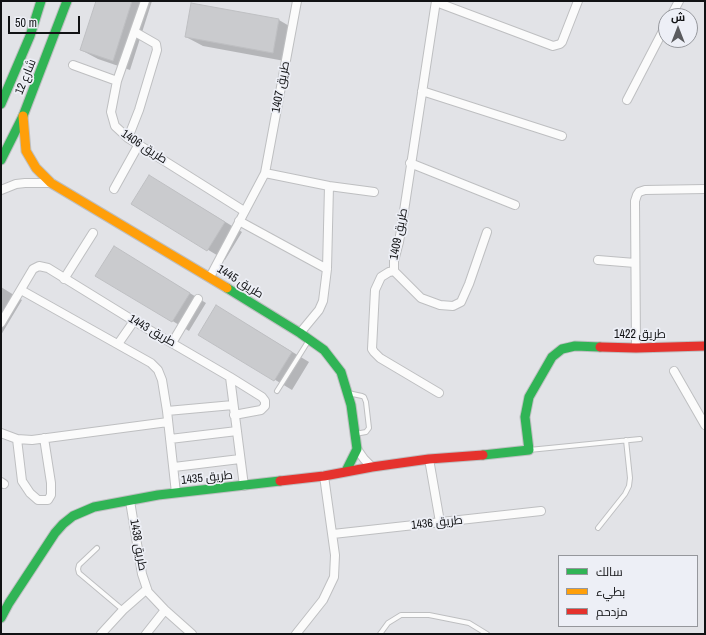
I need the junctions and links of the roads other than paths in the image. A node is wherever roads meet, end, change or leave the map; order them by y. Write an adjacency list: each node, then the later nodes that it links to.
1 (41, 1): 13 (street, شارع 12)
2 (67, 1): 14 (street, شارع 12)
3 (145, 1): 7 (street, طريق 1406)
4 (297, 1): 20 (street, طريق 1407)
5 (436, 1): 6 (street); 11 (street, طريق 1409)
6 (578, 1)
7 (134, 32): 10 (street, طريق 1406); 16 (street)
8 (658, 40): 12 (street)
9 (73, 65): 10 (street)
10 (117, 81): 16 (street, طريق 1406)
11 (422, 91): 15 (street); 19 (street, طريق 1409)
12 (627, 100)
13 (1, 104)
14 (23, 116): 18 (street, شارع 12); 21 (street, طريق 1445)
15 (562, 136)
16 (128, 138): 17 (street, طريق 1406)
17 (139, 144): 23 (street); 28 (street, طريق 1406)
18 (1, 160)
19 (410, 163): 27 (street); 35 (street, طريق 1409)
20 (265, 173): 22 (street); 28 (street, طريق 1407)
21 (51, 183): 25 (street, طريق 1445); 36 (street, طريق 1445)
22 (329, 186): 26 (street); 34 (street)
23 (114, 189)
24 (705, 189): 33 (street)
25 (1, 190)
26 (374, 192)
27 (515, 205)
28 (244, 211): 29 (street, طريق 1407)
29 (239, 221): 34 (street); 36 (street, طريق 1407)
30 (487, 232): 35 (street, طريق 1409)
31 (93, 233): 37 (street)
32 (598, 260): 33 (street)
33 (635, 263): 47 (street)
34 (327, 269): 42 (street)
35 (394, 271): 52 (street)
36 (210, 277): 42 (street, طريق 1445)
37 (64, 279): 38 (street, طريق 1443); 40 (street, طريق 1443)
38 (21, 290): 41 (street, طريق 1443); 45 (street)
39 (198, 299): 44 (street)
40 (134, 321): 44 (street, طريق 1443); 45 (street)
41 (1, 323)
42 (300, 333): 43 (street, طريق 1445)
43 (309, 340): 50 (lane); 51 (street, طريق 1445)
44 (172, 343): 49 (street, طريق 1443)
45 (118, 344): 54 (street)
46 (705, 346): 47 (street, طريق 1422)
47 (636, 348): 67 (street, طريق 1422)
48 (674, 371): 57 (street)
49 (230, 377): 53 (street); 55 (street, طريق 1443)
50 (277, 391)
51 (348, 393): 60 (street, طريق 1445); 60 (lane)
52 (440, 393)
53 (233, 405): 54 (street); 55 (street)
54 (167, 412): 56 (street)
55 (234, 415): 58 (street)
56 (168, 422): 62 (street); 64 (street)
57 (705, 425)
58 (237, 432): 64 (street); 68 (street)
59 (1, 433): 61 (street)
60 (355, 434): 66 (street, طريق 1445)
61 (17, 438): 62 (street); 62 (street)
62 (44, 438)
63 (640, 438): 65 (lane)
64 (170, 439): 70 (street)
65 (626, 440): 67 (lane); 79 (lane)
66 (357, 449): 71 (street); 72 (street)
67 (529, 450): 69 (street, طريق 1435)
68 (240, 459): 70 (street); 74 (street)
69 (429, 459): 71 (street, طريق 1435); 78 (street)
70 (174, 467): 75 (street)
71 (372, 467): 72 (street, طريق 1435)
72 (346, 471): 73 (street, طريق 1435)
73 (324, 476): 74 (street, طريق 1435); 80 (street)
74 (244, 486): 75 (street, طريق 1435)
75 (176, 493): 76 (street, طريق 1435)
76 (130, 501): 82 (street, طريق 1438); 83 (street, طريق 1435)
77 (541, 511): 78 (street, طريق 1436)
78 (440, 522): 80 (street, طريق 1436)
79 (598, 528)
80 (333, 534): 90 (street)
81 (97, 548): 84 (lane)
82 (147, 589): 84 (street); 85 (street, طريق 1438)
83 (5, 600): 86 (street, طريق 1435)
84 (123, 610): 88 (street)
85 (164, 610): 87 (street, طريق 1438); 89 (street)
86 (1, 618)
87 (189, 633)
88 (100, 634)
89 (146, 634)
90 (296, 634)
91 (380, 634): 92 (lane)
92 (487, 634)

